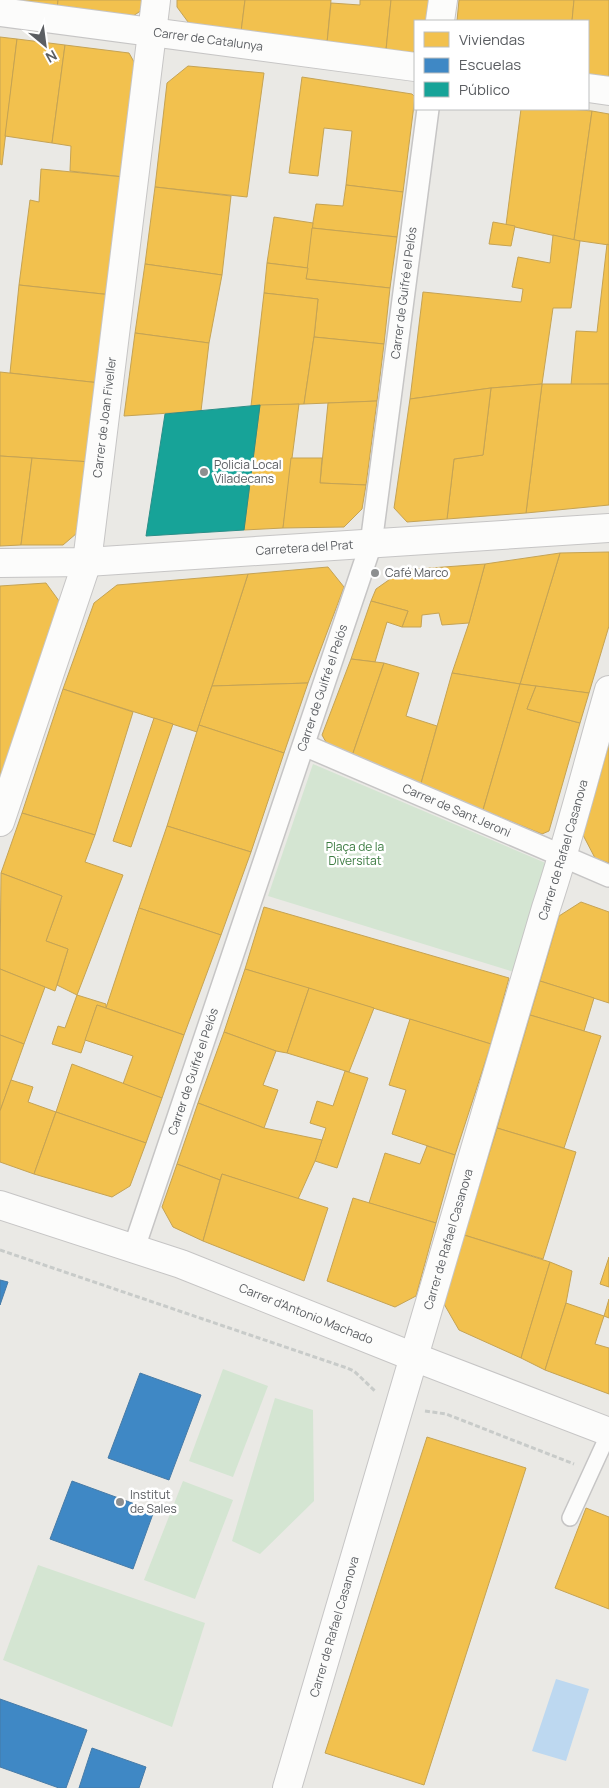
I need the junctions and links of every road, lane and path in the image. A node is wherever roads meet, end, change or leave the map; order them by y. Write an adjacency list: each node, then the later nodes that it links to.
1 (156, 0): 5 (street, Carrer de Joan Fiveller)
2 (442, 0): 4 (street)
3 (0, 12): 5 (street, Carrer de Catalunya)
4 (440, 20)
5 (151, 32): 6 (street, Carrer de Catalunya); 12 (street, Carrer de Joan Fiveller)
6 (414, 67)
7 (589, 88): 8 (street)
8 (609, 91)
9 (428, 110): 11 (street, Carrer de Guifré el Pelós)
10 (609, 528): 11 (street, Carretera del Prat)
11 (371, 544): 12 (street, Carretera del Prat); 15 (street, Carrer de Guifré el Pelós)
12 (87, 562): 13 (street, Carretera del Prat); 16 (street, Carrer de Joan Fiveller)
13 (0, 563)
14 (609, 690): 17 (street, Carrer de Rafael Casanova)
15 (304, 745): 17 (street, Carrer de Sant Jeroni); 20 (street, Carrer de Guifré el Pelós)
16 (0, 822)
17 (563, 857): 18 (street, Carrer de Sant Jeroni); 22 (street, Carrer de Rafael Casanova)
18 (609, 876)
19 (0, 1205): 20 (street, Carrer d'Antonio Machado)
20 (134, 1248): 22 (street, Carrer d'Antonio Machado)
21 (0, 1250): 23 (path)
22 (414, 1357): 23 (street, Carrer de Rafael Casanova); 24 (street, Carrer d'Antonio Machado)
23 (399, 1405): 25 (path); 27 (street, Carrer de Rafael Casanova)
24 (609, 1432): 25 (lane)
25 (592, 1471): 26 (lane)
26 (570, 1518)
27 (287, 1788)

